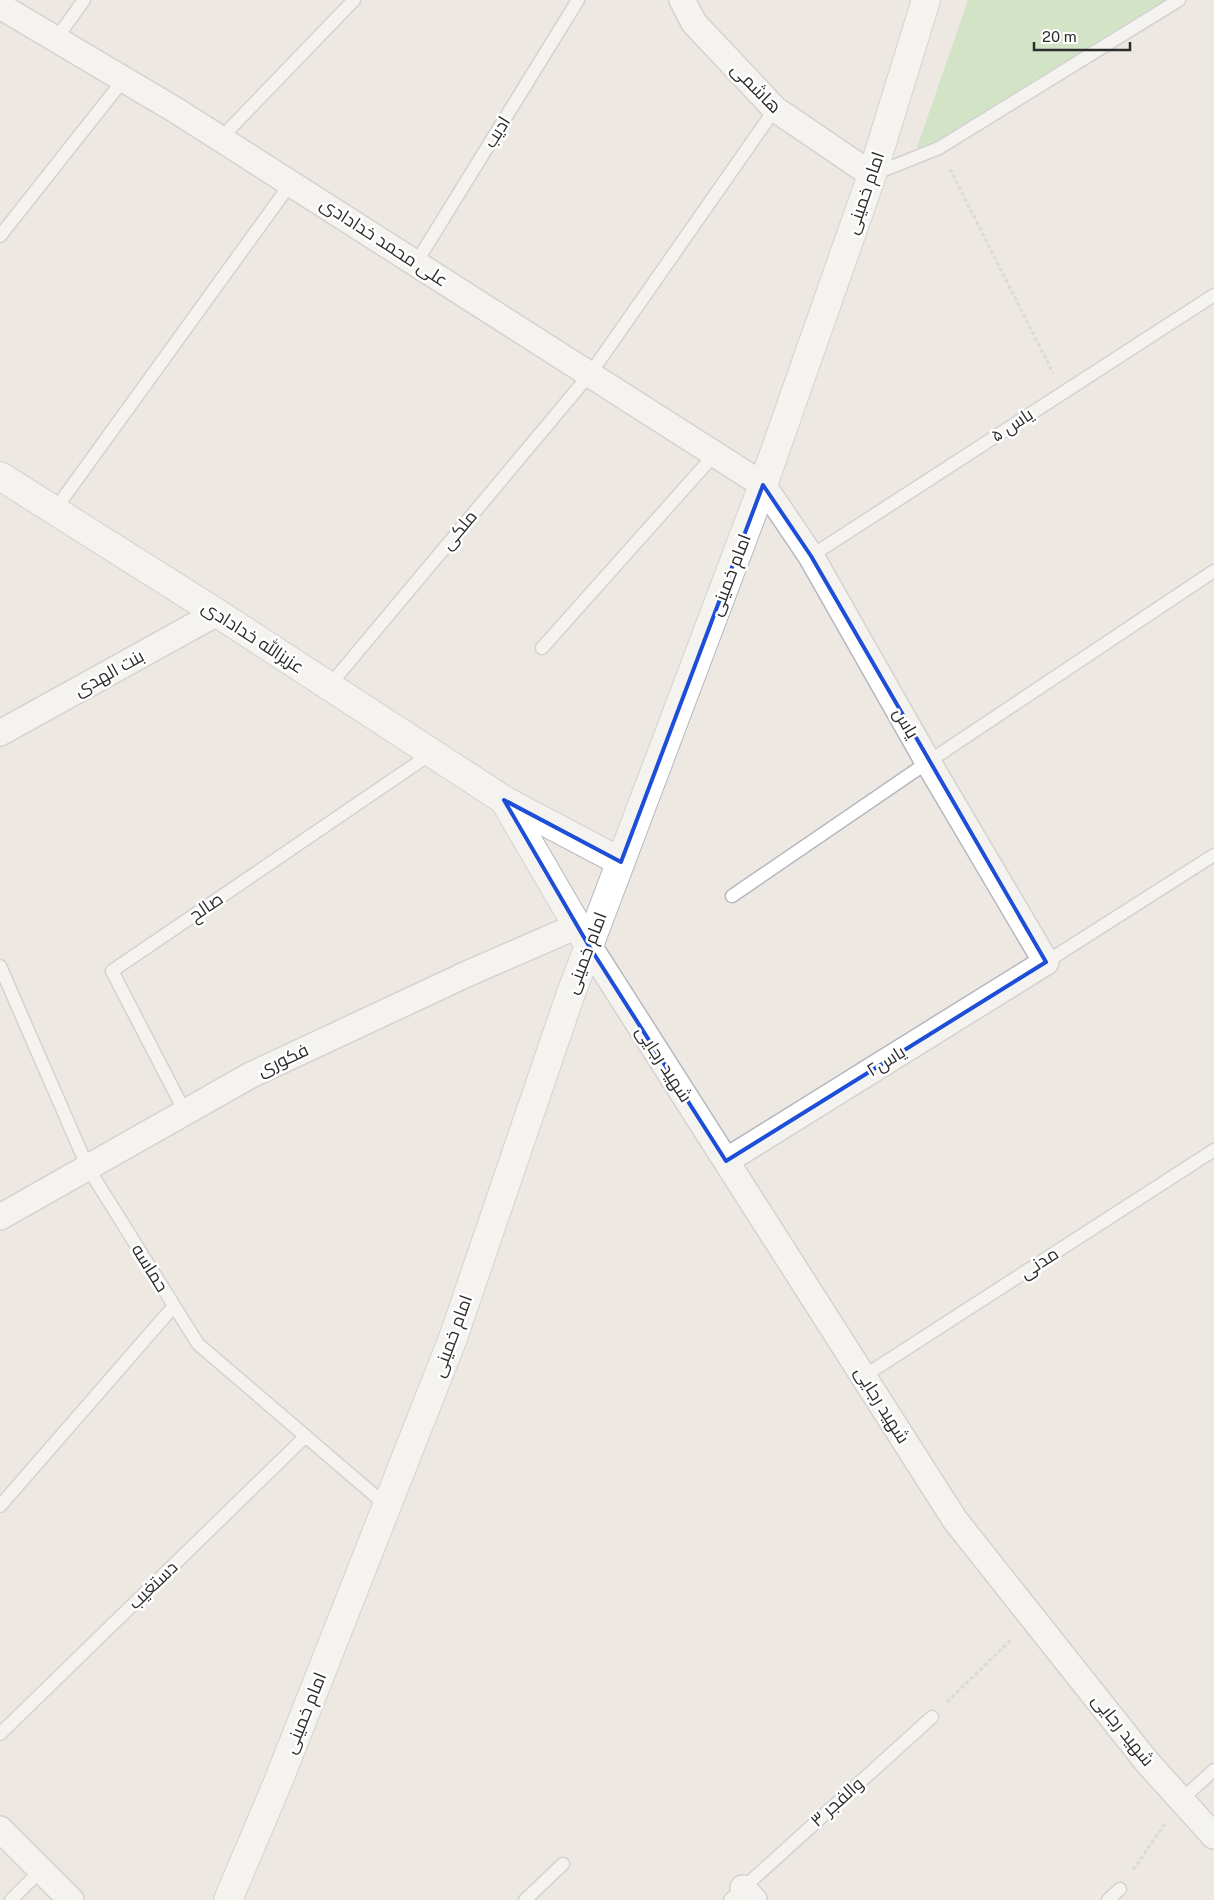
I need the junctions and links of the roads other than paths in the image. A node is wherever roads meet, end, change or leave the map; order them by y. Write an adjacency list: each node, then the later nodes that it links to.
1 (84, 0): 8 (lane)
2 (354, 0): 11 (lane)
3 (578, 0): 15 (lane, ادیب)
4 (682, 0): 10 (street, هاشمی)
5 (926, 0): 12 (main road, امام خمینی)
6 (1179, 0): 12 (lane)
7 (0, 6): 8 (street, علی محمد خدادادی)
8 (56, 38): 9 (street, علی محمد خدادادی)
9 (124, 79): 11 (street, علی محمد خدادادی); 14 (lane)
10 (775, 109): 12 (street, هاشمی); 17 (lane, ملکی)
11 (221, 138): 13 (street, علی محمد خدادادی)
12 (872, 175): 20 (main road, امام خمینی)
13 (291, 183): 15 (street, علی محمد خدادادی); 21 (lane)
14 (0, 236)
15 (416, 263): 17 (street, علی محمد خدادادی)
16 (1214, 295): 22 (lane, یاس ۵)
17 (590, 374): 18 (street, علی محمد خدادادی); 26 (lane, ملکی)
18 (716, 454): 20 (street, علی محمد خدادادی); 25 (lane)
19 (0, 476): 21 (main road, عزیزالله خدادادی)
20 (763, 485): 22 (street, یاس); 32 (main road, امام خمینی)
21 (54, 511): 24 (main road, عزیزالله خدادادی)
22 (811, 556): 29 (street, یاس)
23 (1214, 571): 29 (lane)
24 (217, 613): 26 (main road, عزیزالله خدادادی); 27 (street, بنت الهدی)
25 (542, 648)
26 (329, 686): 28 (main road, عزیزالله خدادادی)
27 (0, 733)
28 (432, 753): 30 (main road, عزیزالله خدادادی); 37 (lane, صالح)
29 (928, 762): 33 (lane); 35 (street, یاس)
30 (504, 800): 32 (main road, عزیزالله خدادادی); 34 (main road)
31 (1214, 855): 35 (lane)
32 (621, 862): 34 (main road, امام خمینی)
33 (732, 896)
34 (583, 936): 37 (street, فکوری); 39 (street, شهید رجایی); 46 (main road, امام خمینی)
35 (1046, 962): 39 (street, یاس۲)
36 (0, 966): 40 (lane, حماسه)
37 (185, 1112): 40 (street, فکوری)
38 (1214, 1150): 43 (lane, مدنی)
39 (726, 1161): 43 (street, شهید رجایی)
40 (88, 1168): 41 (street, فکوری); 42 (lane, حماسه)
41 (0, 1217)
42 (174, 1306): 44 (lane, حماسه); 45 (lane)
43 (864, 1376): 50 (street, شهید رجایی)
44 (306, 1436): 46 (lane, حماسه); 48 (lane, دستغیب)
45 (0, 1506)
46 (387, 1506): 59 (main road, امام خمینی)
47 (932, 1717): 56 (lane, والفجر ۳)
48 (0, 1734)
49 (1214, 1770): 50 (lane)
50 (1182, 1800): 52 (street, شهید رجایی)
51 (0, 1829): 54 (street)
52 (1214, 1836)
53 (563, 1864): 60 (lane)
54 (41, 1870): 57 (lane); 58 (street)
55 (1120, 1889): 61 (lane)
56 (742, 1896)
57 (11, 1900)
58 (71, 1900)
59 (228, 1900)
60 (525, 1900)
61 (1108, 1900)

